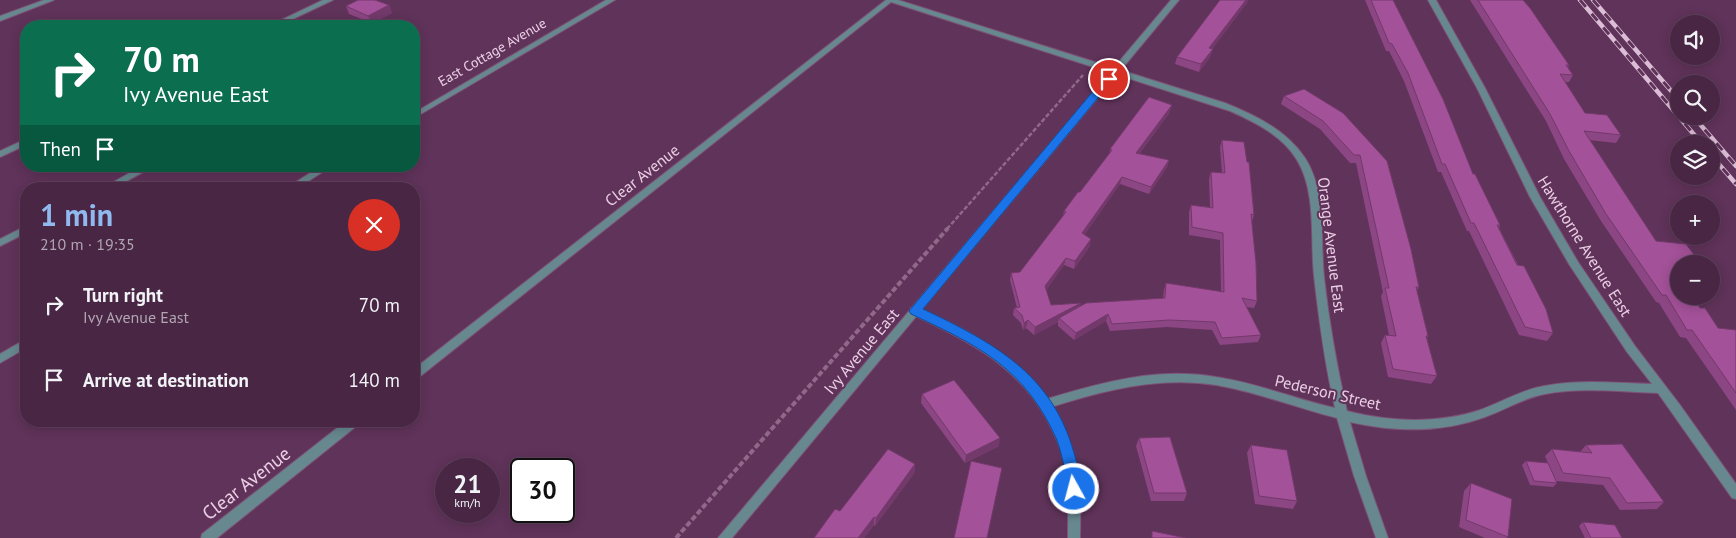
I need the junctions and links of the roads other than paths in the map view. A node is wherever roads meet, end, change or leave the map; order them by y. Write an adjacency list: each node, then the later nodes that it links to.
1 (50, 0): 7 (street)
2 (329, 0): 8 (street)
3 (611, 0): 10 (street, East Cottage Avenue)
4 (890, 0): 9 (street, Orange Avenue East); 22 (street, Clear Avenue)
5 (1174, 0): 9 (street, Ivy Avenue East)
6 (1432, 0): 23 (street, Hawthorne Avenue East)
7 (0, 19)
8 (286, 20)
9 (1116, 71): 19 (street, Ivy Avenue East); 25 (street, Orange Avenue East)
10 (420, 112)
11 (20, 145): 12 (street)
12 (0, 154)
13 (138, 172): 15 (street)
14 (318, 172): 16 (street)
15 (119, 182)
16 (301, 182)
17 (20, 232): 18 (street)
18 (0, 243)
19 (915, 311): 24 (street); 29 (street, Ivy Avenue East)
20 (20, 346): 21 (street)
21 (0, 358)
22 (420, 370)
23 (1662, 389): 25 (street, Pederson Street); 27 (street, Hawthorne Avenue East)
24 (1045, 404): 25 (street, Pederson Street); 30 (street)
25 (1343, 416): 31 (street, Orange Avenue East)
26 (347, 427): 28 (street, Clear Avenue)
27 (1736, 494)
28 (207, 538)
29 (724, 538)
30 (1074, 538)
31 (1382, 538)

